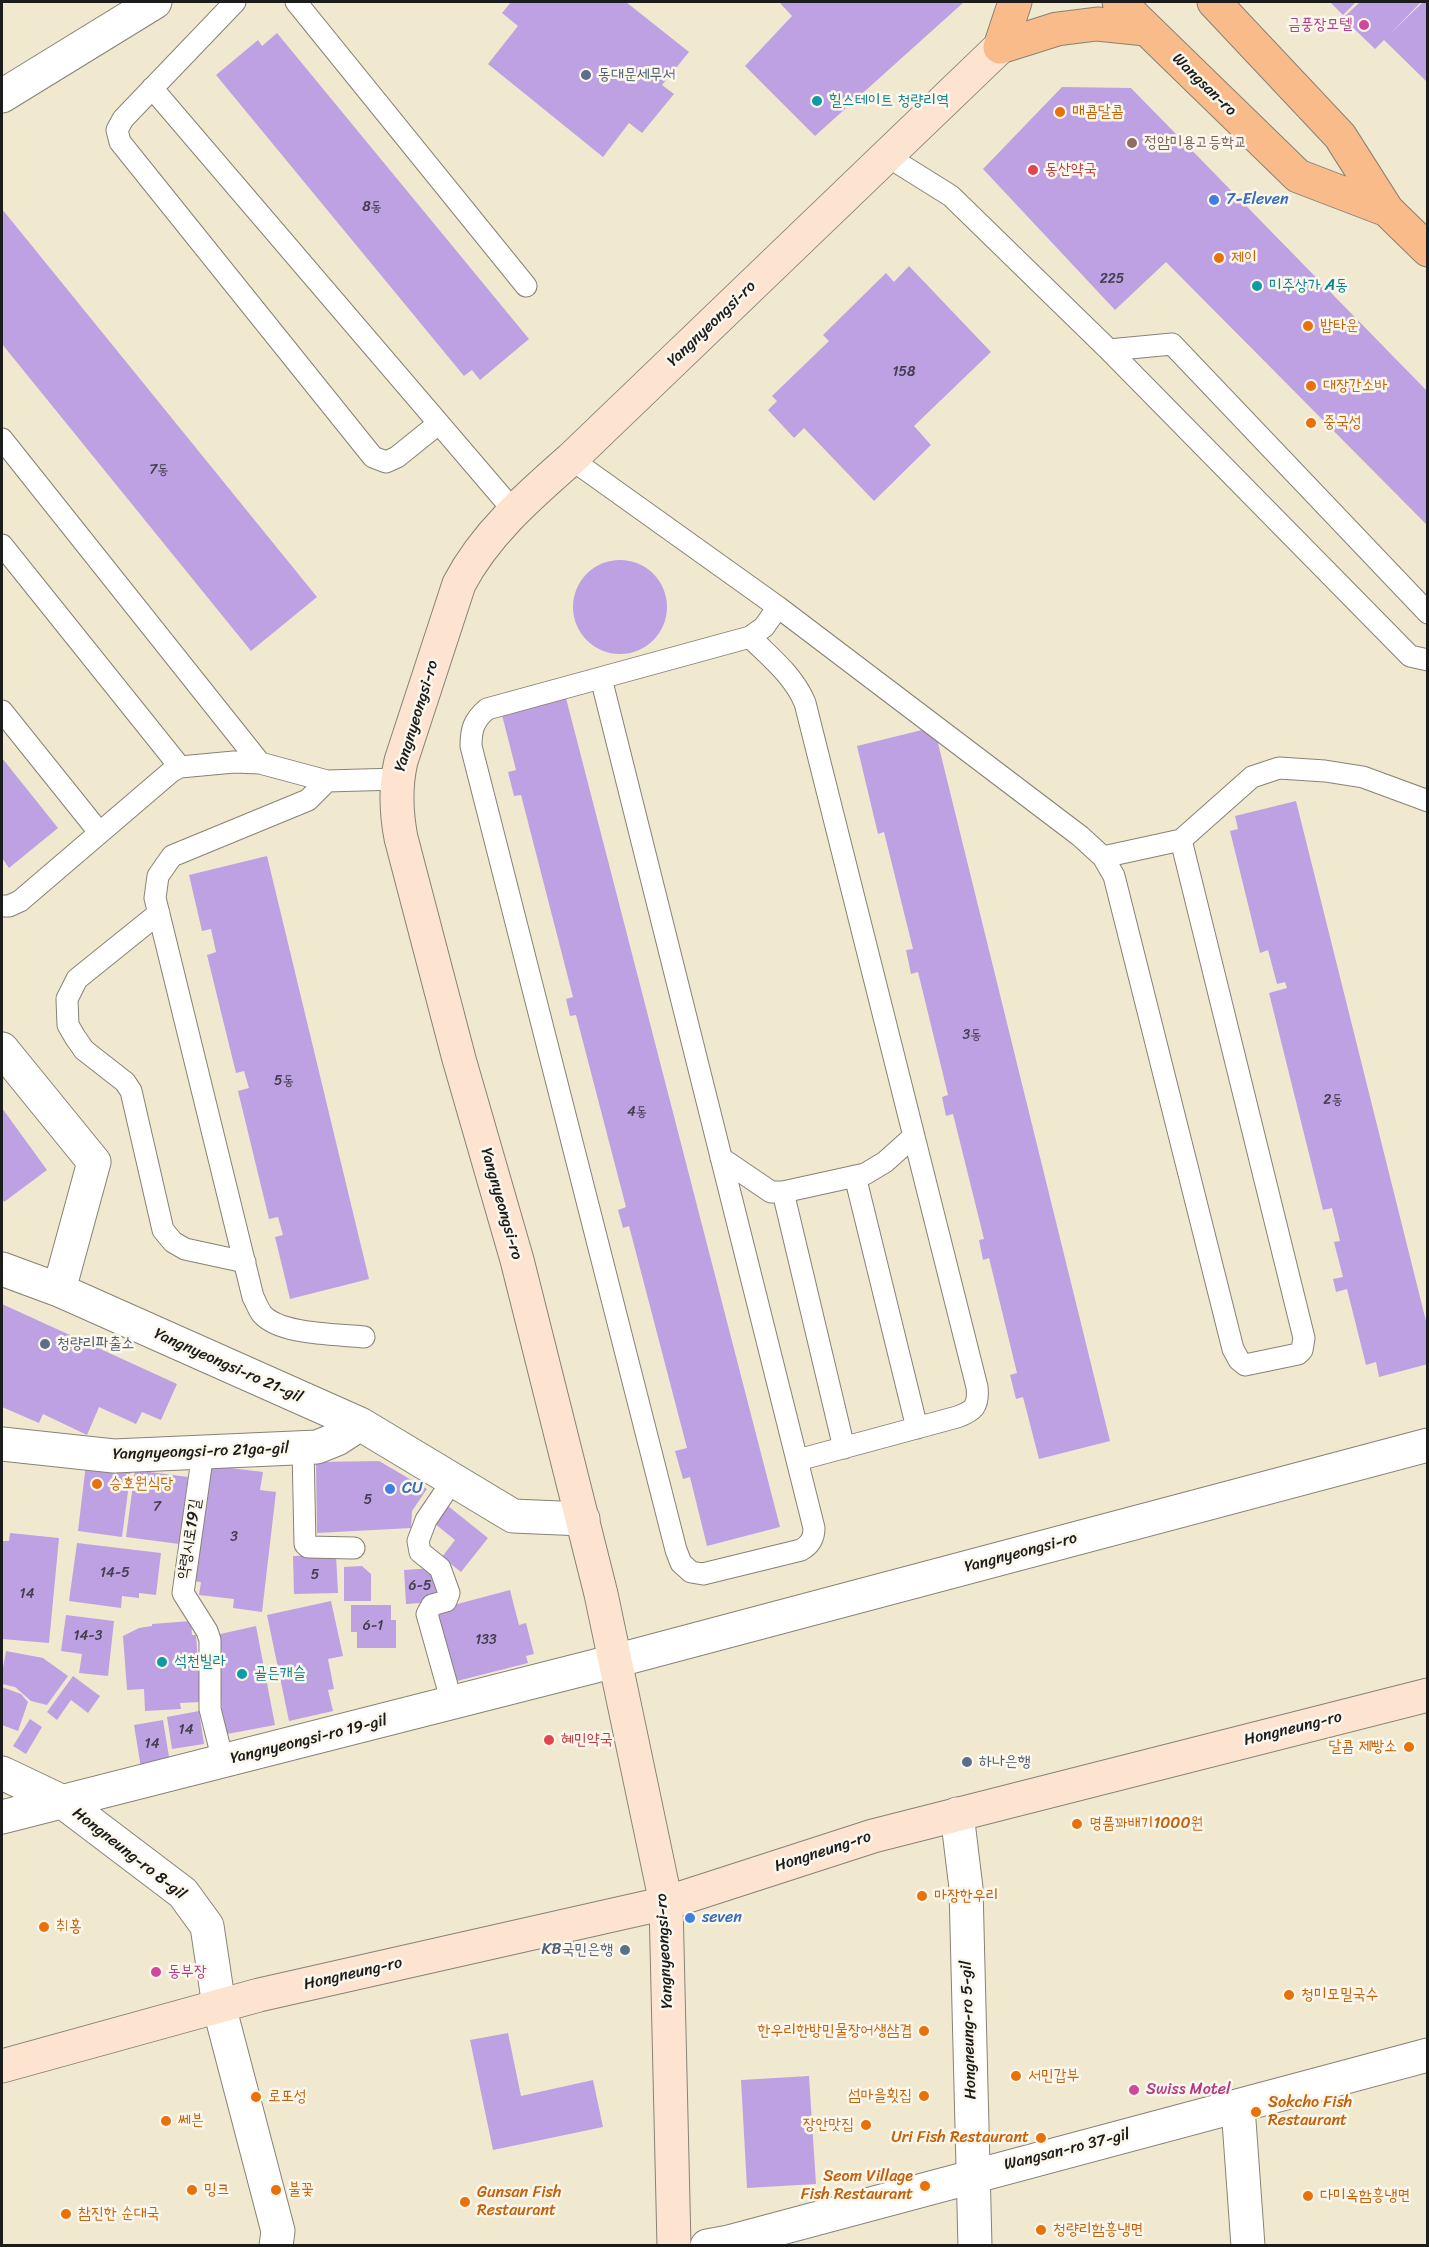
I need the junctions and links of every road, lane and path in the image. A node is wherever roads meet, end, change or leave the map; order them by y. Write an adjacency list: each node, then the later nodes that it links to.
1 (155, 2): 10 (street)
2 (235, 2): 9 (lane)
3 (297, 2): 14 (lane)
4 (1015, 2): 8 (main road)
5 (1119, 2): 7 (main road, Wangsan-ro)
6 (1214, 2): 12 (main road, Wangsan-ro)
7 (1146, 29): 8 (main road); 12 (main road, Wangsan-ro)
8 (1000, 47): 11 (main road, Yangnyeongsi-ro)
9 (152, 88): 16 (lane); 16 (lane)
10 (2, 96)
11 (887, 156): 15 (lane); 18 (main road, Yangnyeongsi-ro)
12 (1387, 210): 13 (main road, Wangsan-ro)
13 (1428, 250)
14 (526, 286)
15 (1109, 350): 22 (lane); 24 (lane)
16 (438, 423): 19 (lane)
17 (2, 439): 27 (lane)
18 (571, 459): 19 (main road, Yangnyeongsi-ro); 21 (lane)
19 (513, 510): 29 (main road, Yangnyeongsi-ro)
20 (2, 545): 28 (lane)
21 (778, 607): 23 (lane); 34 (lane)
22 (1428, 614)
23 (750, 637): 25 (lane); 38 (lane)
24 (1428, 660)
25 (601, 678): 39 (lane); 53 (lane)
26 (2, 711): 32 (lane)
27 (260, 763): 28 (lane); 30 (lane)
28 (180, 767): 32 (lane)
29 (397, 779): 30 (lane); 55 (main road, Yangnyeongsi-ro)
30 (327, 781): 36 (lane)
31 (1428, 801): 33 (lane)
32 (99, 832): 35 (lane)
33 (1181, 840): 34 (lane); 34 (lane)
34 (1102, 857)
35 (2, 906)
36 (159, 914): 42 (lane); 42 (lane)
37 (2, 1049): 44 (street)
38 (914, 1136): 40 (lane); 47 (lane)
39 (721, 1158): 41 (lane); 53 (lane)
40 (855, 1176): 41 (lane); 47 (lane)
41 (783, 1192): 51 (lane)
42 (245, 1262): 45 (lane)
43 (2, 1269): 44 (street, Yangnyeongsi-ro 21-gil)
44 (59, 1290): 46 (street, Yangnyeongsi-ro 21-gil)
45 (364, 1337)
46 (360, 1424): 50 (street, Yangnyeongsi-ro 21ga-gil); 54 (street, Yangnyeongsi-ro 21-gil)
47 (916, 1428): 51 (lane)
48 (2, 1444): 52 (street, Yangnyeongsi-ro 21ga-gil)
49 (1428, 1445): 57 (street, Yangnyeongsi-ro)
50 (303, 1448): 52 (street, Yangnyeongsi-ro 21ga-gil); 56 (lane)
51 (844, 1448): 53 (lane)
52 (203, 1452): 60 (lane, 약령시로19길)
53 (798, 1460)
54 (453, 1480): 55 (street, Yangnyeongsi-ro 21-gil); 59 (lane)
55 (583, 1519): 57 (main road, Yangnyeongsi-ro)
56 (354, 1548)
57 (615, 1661): 59 (street, Yangnyeongsi-ro 19-gil); 65 (main road, Yangnyeongsi-ro)
58 (1428, 1695): 63 (main road, Hongneung-ro)
59 (452, 1703): 60 (street, Yangnyeongsi-ro 19-gil)
60 (223, 1761): 62 (street, Yangnyeongsi-ro 19-gil)
61 (2, 1773): 62 (street, Hongneung-ro 8-gil)
62 (63, 1802): 64 (street, Yangnyeongsi-ro 19-gil); 66 (street, Hongneung-ro 8-gil)
63 (957, 1814): 65 (main road, Hongneung-ro); 70 (street, Hongneung-ro 5-gil)
64 (2, 1817)
65 (666, 1903): 66 (main road, Hongneung-ro); 72 (main road, Yangnyeongsi-ro)
66 (219, 2006): 68 (main road, Hongneung-ro); 71 (street)
67 (1428, 2055): 69 (street, Wangsan-ro 37-gil)
68 (2, 2066)
69 (1238, 2107): 70 (street, Wangsan-ro 37-gil); 75 (street)
70 (973, 2175): 73 (street, Wangsan-ro 37-gil); 74 (street, Hongneung-ro 5-gil)
71 (276, 2246)
72 (674, 2246)
73 (707, 2246)
74 (975, 2246)
75 (1248, 2246)

